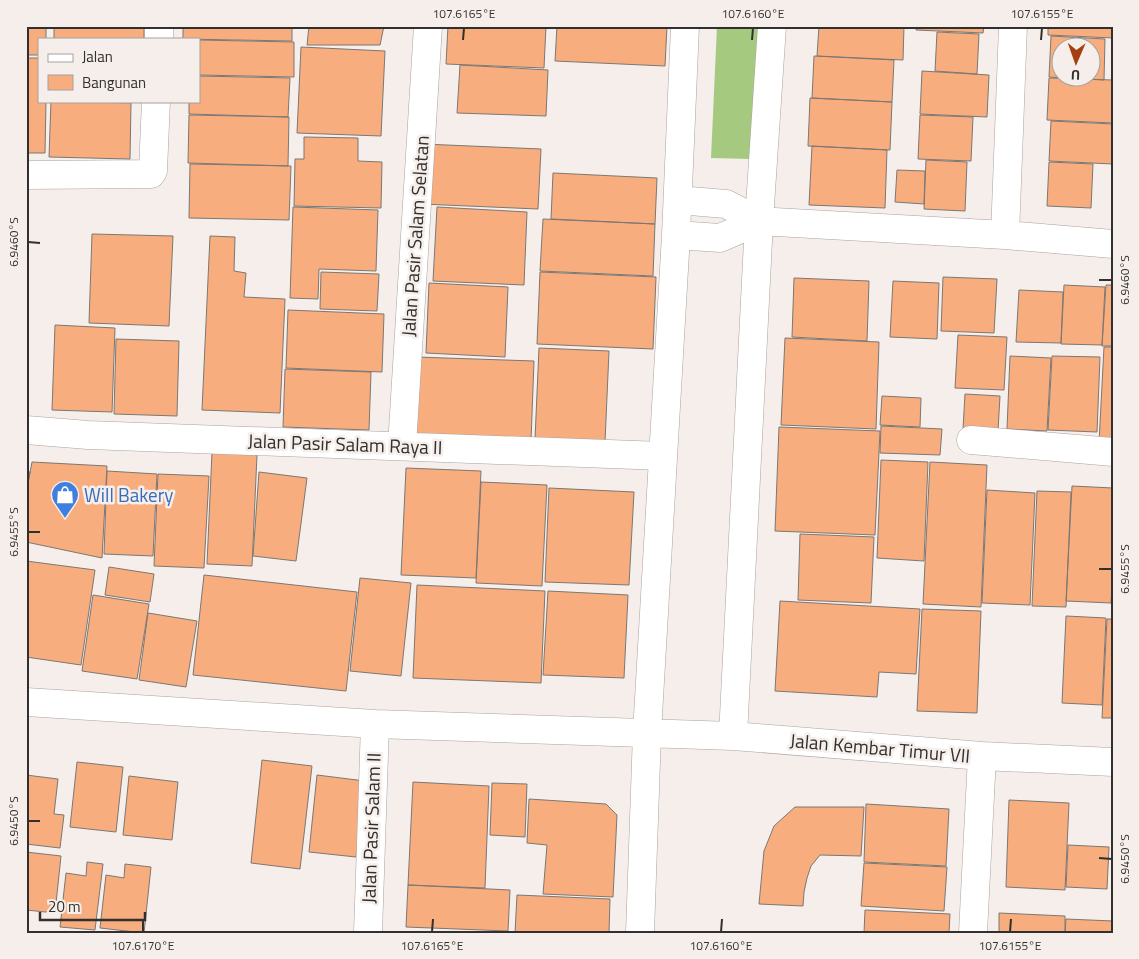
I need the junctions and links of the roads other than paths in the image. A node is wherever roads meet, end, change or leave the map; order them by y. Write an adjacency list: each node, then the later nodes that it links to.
1 (428, 26): 14 (street, Jalan Pasir Salam Selatan)
2 (685, 26): 7 (street)
3 (772, 26): 8 (street)
4 (1013, 26): 10 (street)
5 (156, 102): 6 (street)
6 (30, 175)
7 (678, 200): 8 (street); 9 (street)
8 (759, 221): 9 (street); 10 (street); 20 (street)
9 (676, 235): 16 (street)
10 (1005, 235): 11 (street)
11 (1113, 244)
12 (26, 430): 14 (street, Jalan Pasir Salam Raya II)
13 (971, 440): 15 (street)
14 (402, 446): 16 (street, Jalan Pasir Salam Raya II)
15 (1113, 452)
16 (663, 456): 19 (street)
17 (26, 702): 18 (street, Jalan Kembar Timur VII)
18 (375, 724): 19 (street, Jalan Kembar Timur VII); 23 (street, Jalan Pasir Salam II)
19 (647, 733): 20 (street, Jalan Kembar Timur VII); 24 (street)
20 (721, 736): 21 (street, Jalan Kembar Timur VII)
21 (982, 756): 22 (street, Jalan Kembar Timur VII); 25 (street)
22 (1113, 762)
23 (368, 933)
24 (640, 933)
25 (973, 933)

